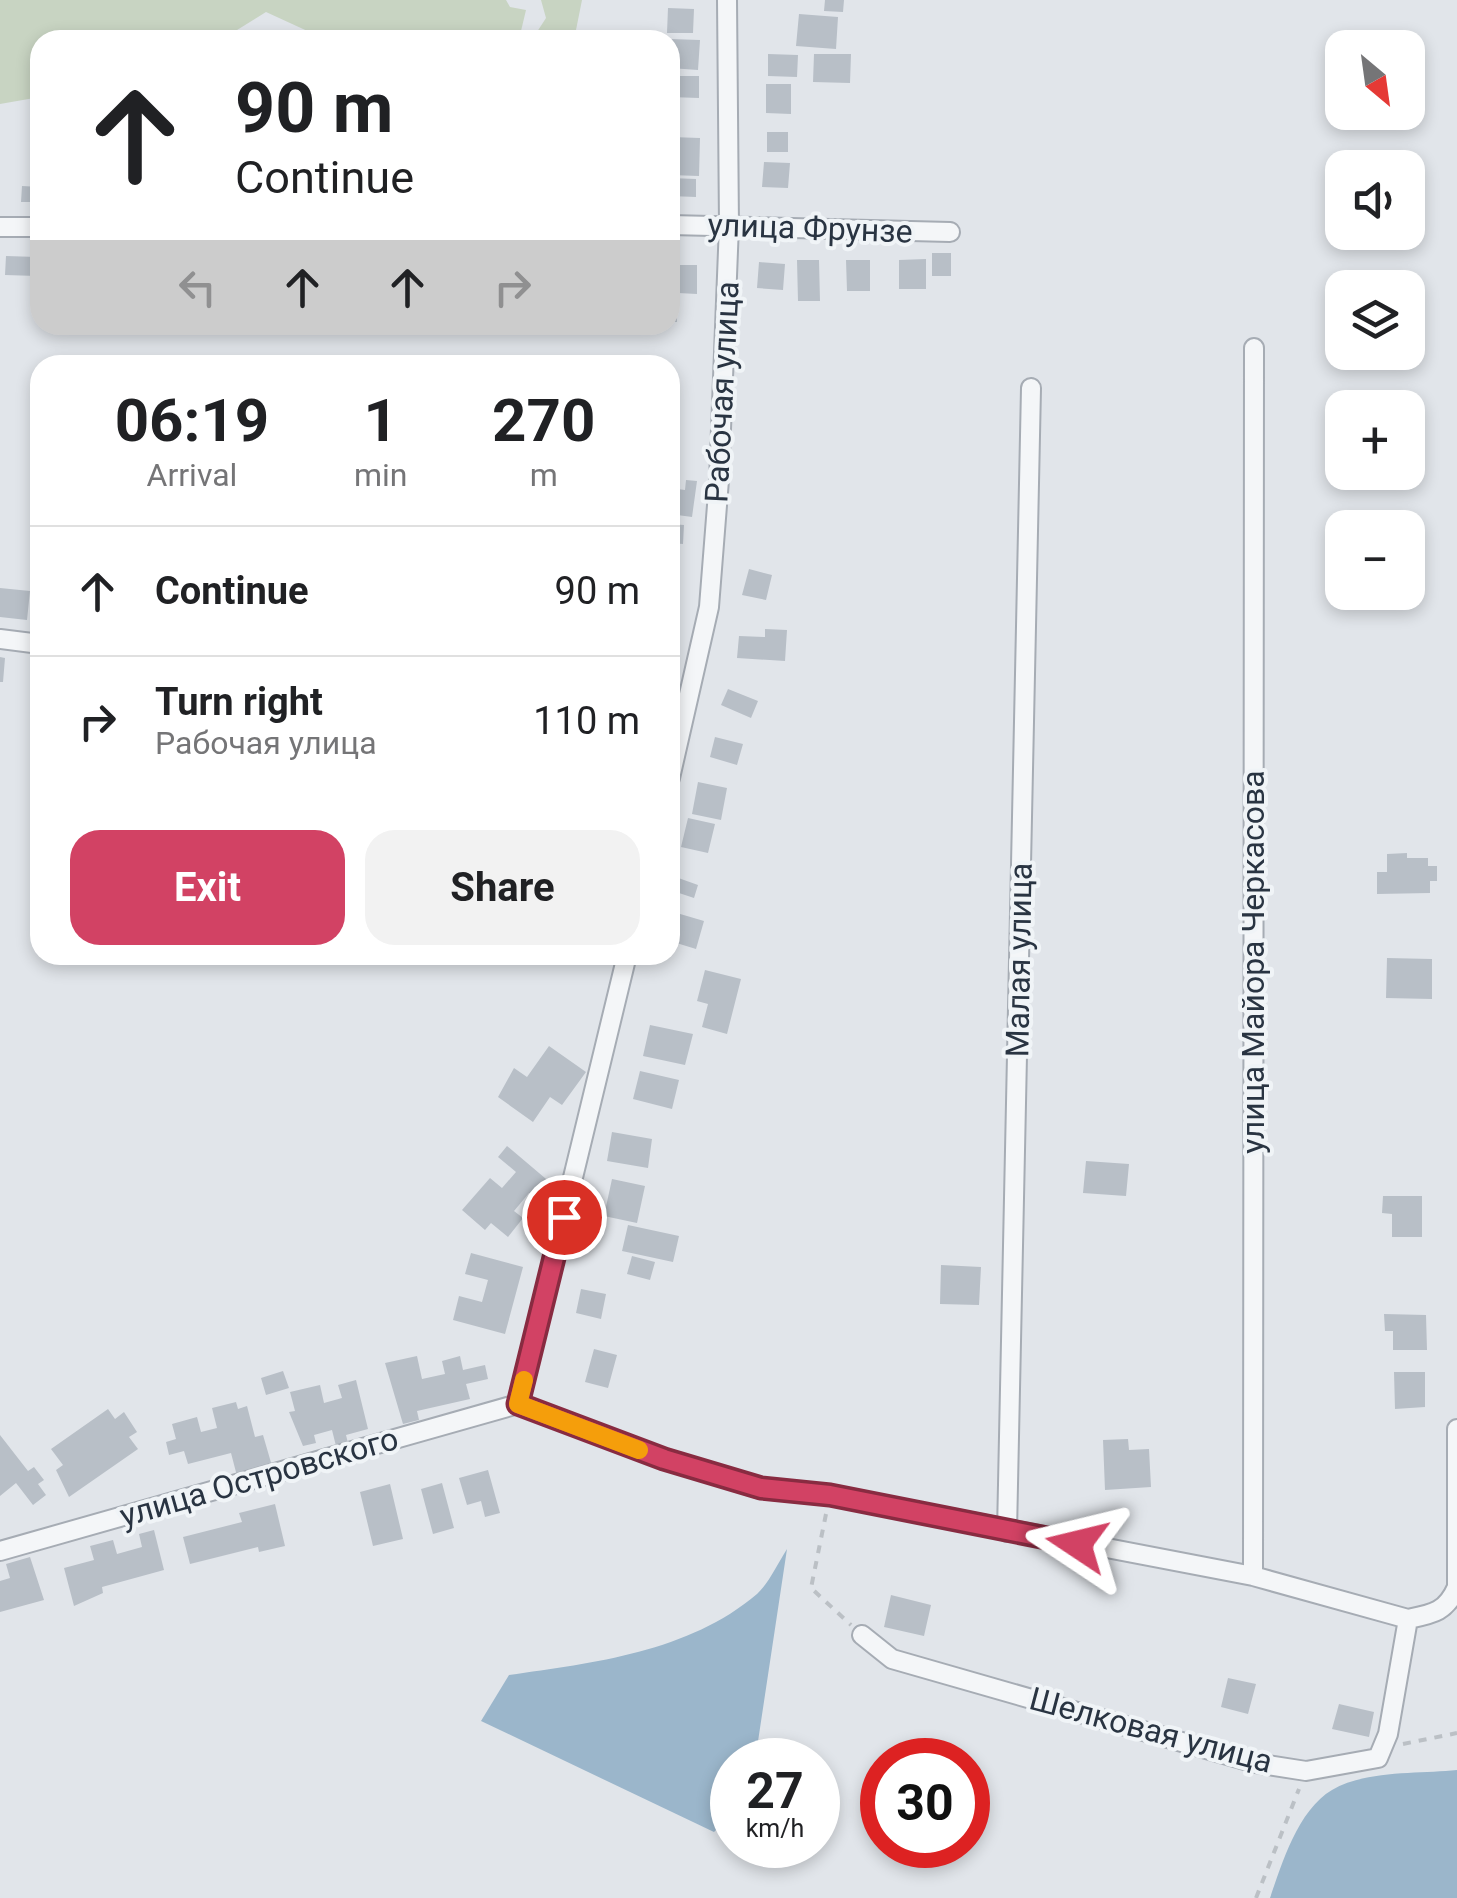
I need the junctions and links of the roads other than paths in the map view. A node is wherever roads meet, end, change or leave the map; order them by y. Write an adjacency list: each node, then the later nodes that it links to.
1 (726, 0): 2 (street, Рабочая улица)
2 (729, 224): 3 (street, улица Фрунзе); 6 (street, улица Фрунзе); 11 (street, Рабочая улица)
3 (680, 225)
4 (0, 227): 5 (street)
5 (30, 227)
6 (950, 232)
7 (1254, 348): 17 (street, улица Майора Черкасова)
8 (1031, 388): 15 (street, Малая улица)
9 (0, 640): 10 (street)
10 (30, 643)
11 (680, 733)
12 (625, 965): 13 (street)
13 (518, 1404): 15 (street); 16 (street, улица Островского)
14 (1457, 1429): 18 (street)
15 (1007, 1532): 17 (street)
16 (0, 1551)
17 (1252, 1576): 18 (street)
18 (1408, 1620): 19 (street, Шелковая улица)
19 (862, 1635)

